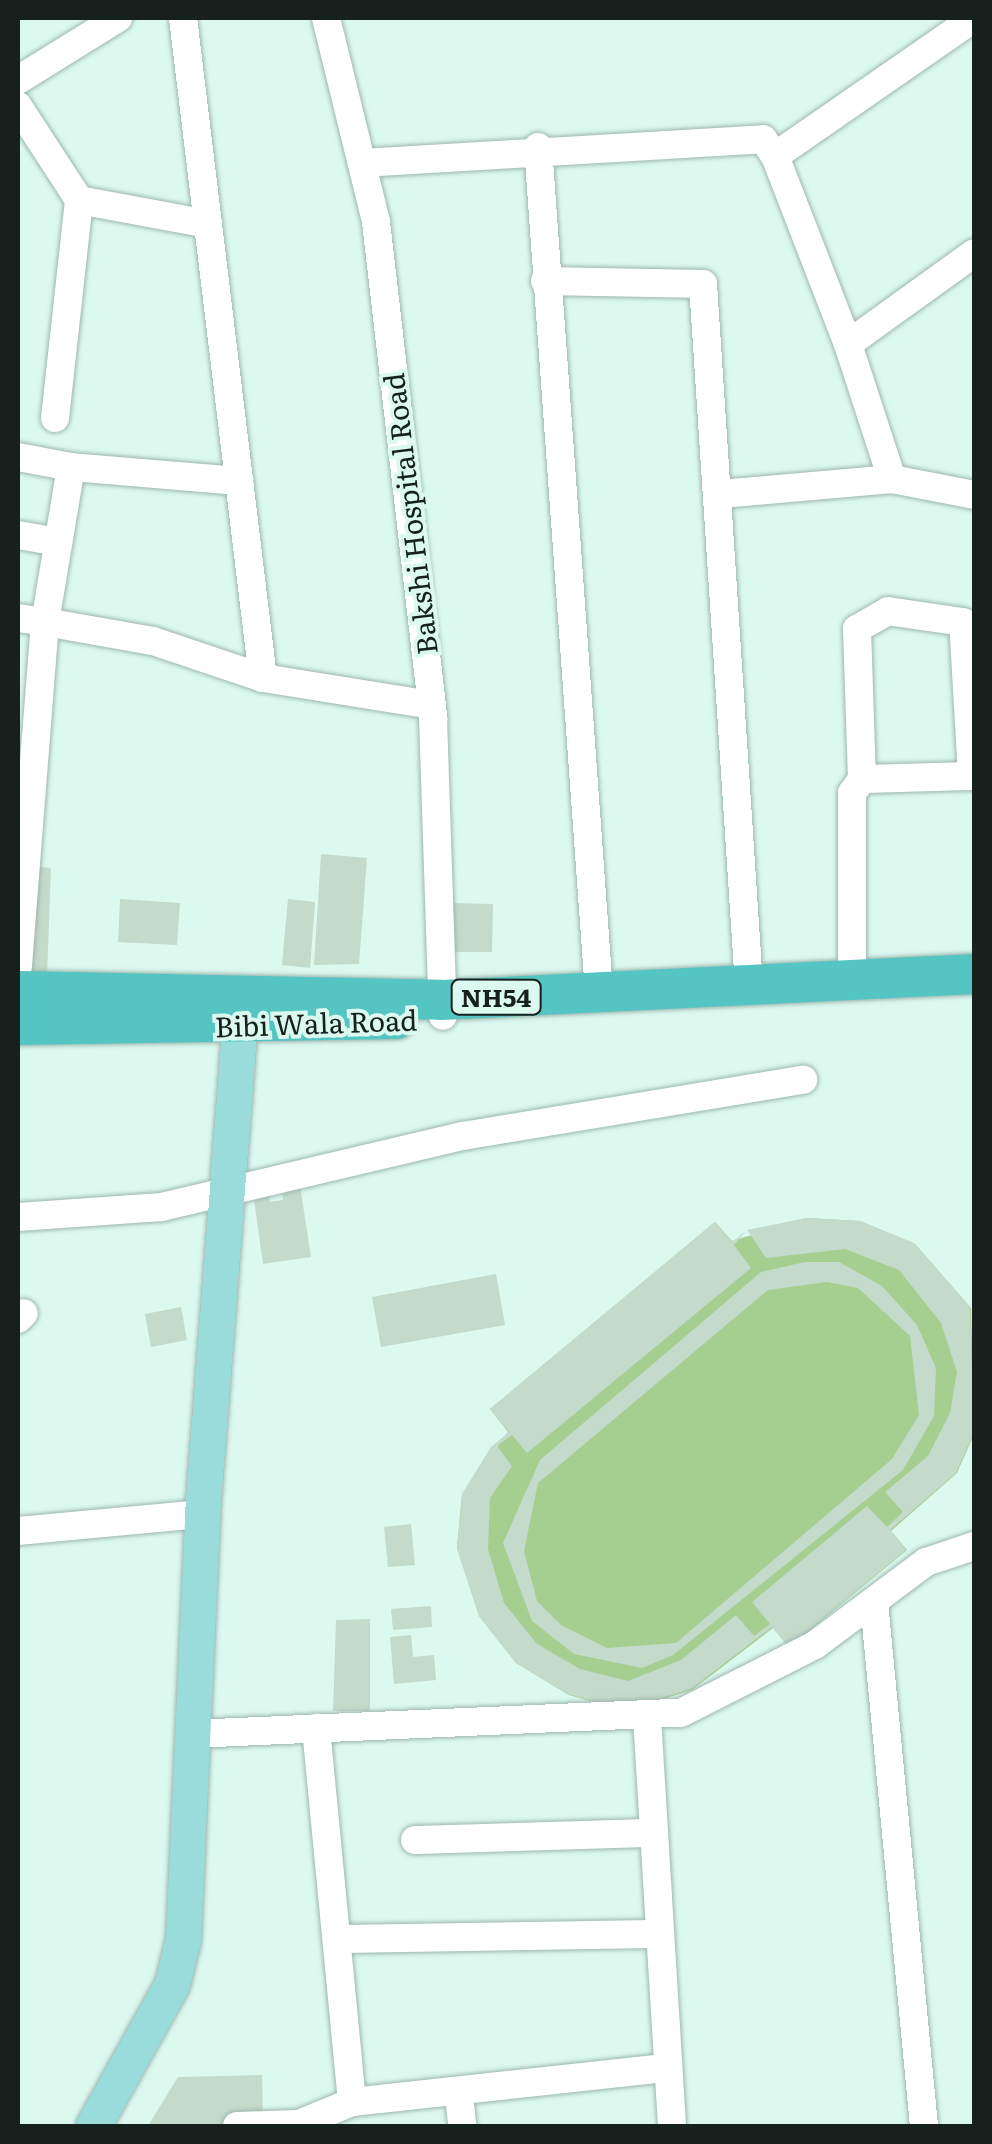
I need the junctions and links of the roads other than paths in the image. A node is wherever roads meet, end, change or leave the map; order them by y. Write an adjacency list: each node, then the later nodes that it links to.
1 (118, 18): 5 (street)
2 (183, 18): 11 (street)
3 (326, 18): 9 (street, Bakshi Hospital Road)
4 (974, 18): 8 (street)
5 (18, 80)
6 (18, 106): 10 (street)
7 (538, 146): 8 (street); 9 (street); 13 (street)
8 (775, 156): 14 (street)
9 (362, 163): 26 (street, Bakshi Hospital Road)
10 (79, 200): 11 (street); 15 (street)
11 (208, 224): 19 (street)
12 (971, 266): 14 (street)
13 (545, 282): 20 (street); 33 (street)
14 (848, 344): 18 (street)
15 (55, 418)
16 (18, 457): 17 (street)
17 (71, 467): 19 (street); 23 (street)
18 (892, 479): 20 (street); 21 (street)
19 (239, 481): 25 (street)
20 (722, 494): 31 (street)
21 (974, 494)
22 (18, 535): 23 (street)
23 (58, 542): 24 (street)
24 (31, 620): 25 (street); 28 (street)
25 (263, 678): 26 (street)
26 (432, 706): 35 (street, Bakshi Hospital Road)
27 (862, 779): 27 (street); 30 (street)
28 (18, 966)
29 (974, 974): 30 (highway, NH54)
30 (852, 980): 31 (highway, NH54)
31 (749, 985): 33 (highway, NH54)
32 (18, 991): 36 (highway, NH54)
33 (599, 992): 35 (highway, NH54)
34 (974, 1002): 35 (highway, Bibi Wala Road / NH54)
35 (442, 1008): 36 (highway, Bibi Wala Road / NH54)
36 (240, 1009): 37 (highway, Bibi Wala Road / NH54); 39 (main road)
37 (18, 1025)
38 (803, 1080): 39 (street)
39 (226, 1187): 40 (street); 41 (main road)
40 (18, 1217)
41 (202, 1514): 42 (street); 47 (main road)
42 (18, 1532)
43 (974, 1546): 44 (street)
44 (874, 1602): 45 (street); 60 (street)
45 (646, 1717): 46 (street); 48 (street)
46 (316, 1728): 47 (street); 51 (street)
47 (191, 1734): 56 (main road)
48 (650, 1833): 49 (street); 50 (street)
49 (415, 1840)
50 (655, 1934): 51 (street); 52 (street)
51 (340, 1939): 54 (street)
52 (667, 2068): 53 (street); 59 (street)
53 (459, 2095): 54 (street); 58 (street)
54 (352, 2102): 55 (street)
55 (299, 2125): 57 (street)
56 (93, 2126)
57 (237, 2126)
58 (462, 2126)
59 (672, 2126)
60 (924, 2126)

